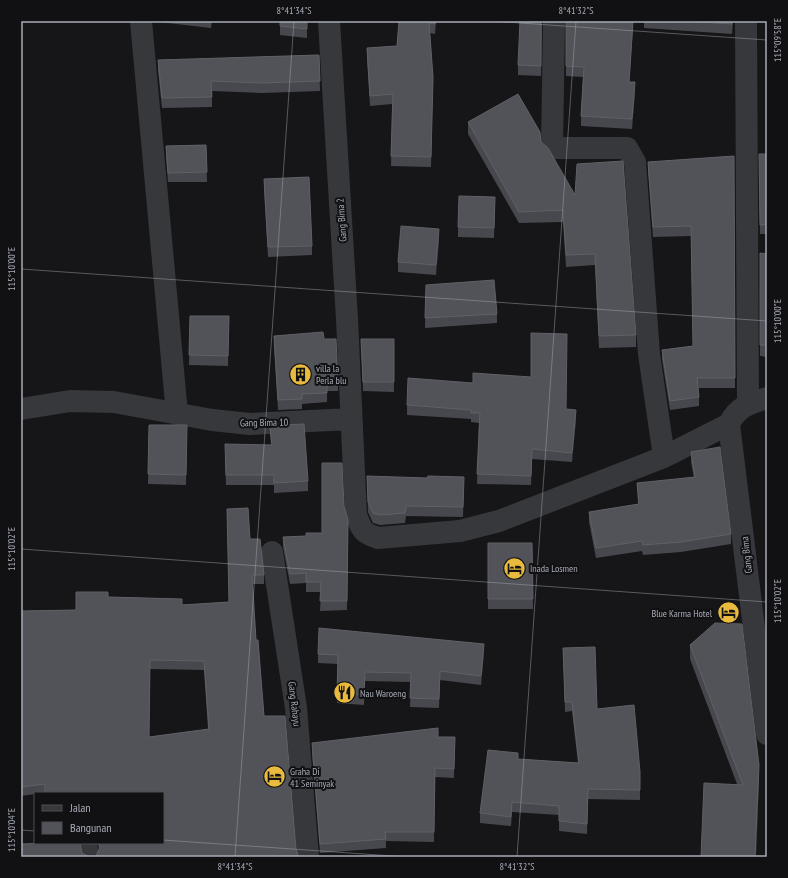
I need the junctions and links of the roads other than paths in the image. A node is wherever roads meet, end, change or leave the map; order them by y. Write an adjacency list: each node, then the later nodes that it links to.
1 (141, 21): 7 (street)
2 (329, 21): 8 (street, Gang Bima 2)
3 (554, 21): 10 (street)
4 (746, 21): 5 (street)
5 (758, 400): 9 (street)
6 (21, 409): 7 (street, Gang Bima 10)
7 (177, 414): 8 (street, Gang Bima 10)
8 (351, 419): 10 (street, Gang Bima 2)
9 (729, 424): 10 (street, Gang Bima 2); 12 (street, Gang Bima)
10 (664, 457)
11 (272, 552): 15 (street, Gang Rahayu)
12 (767, 734)
13 (90, 844): 14 (lane)
14 (90, 857)
15 (308, 857)

